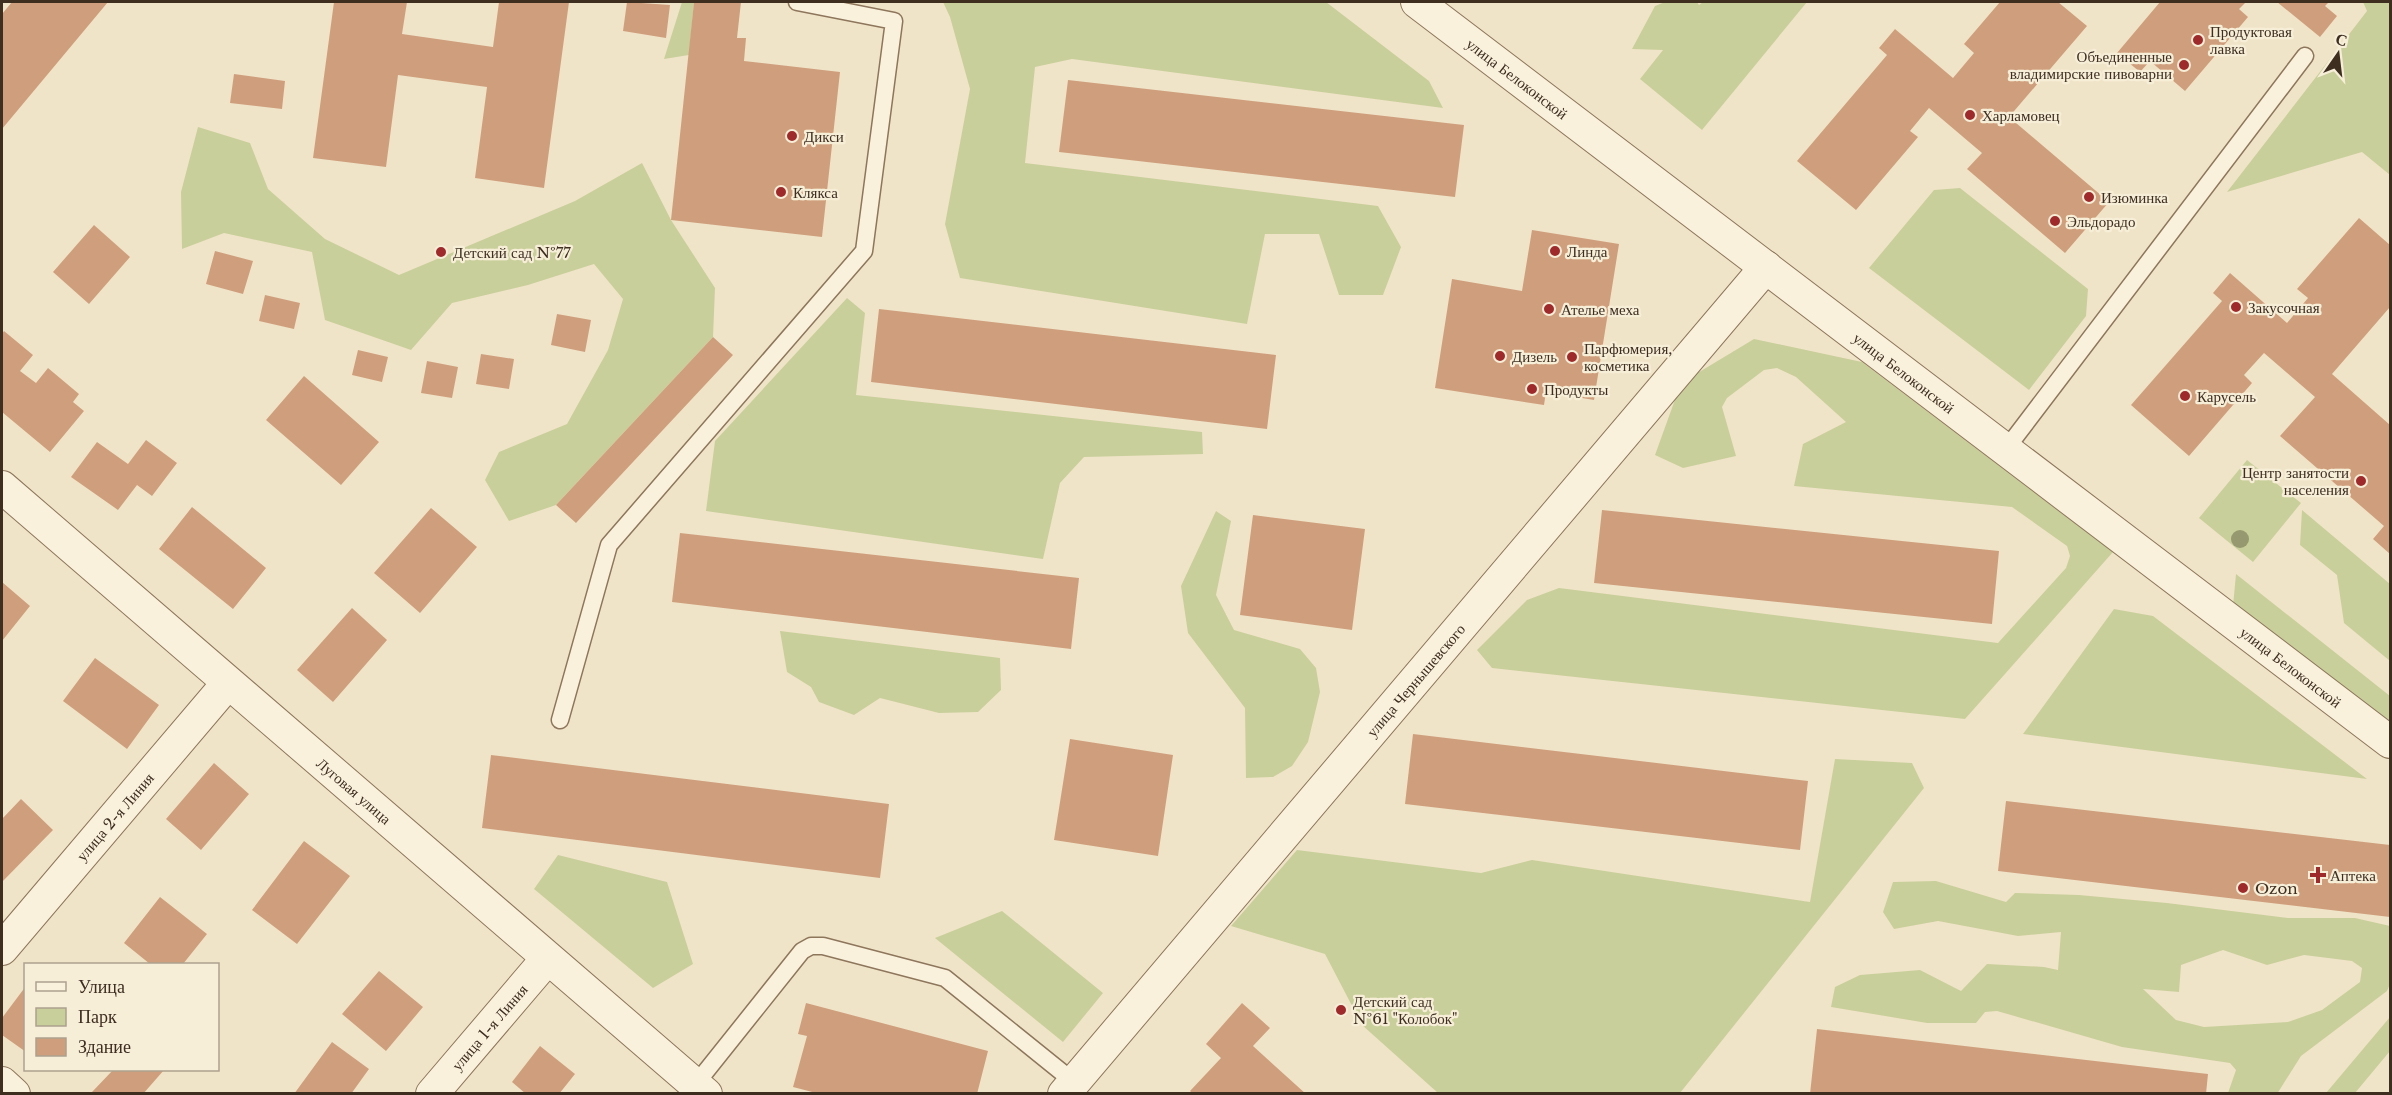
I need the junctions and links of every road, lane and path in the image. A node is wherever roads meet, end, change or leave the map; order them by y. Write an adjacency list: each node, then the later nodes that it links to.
1 (797, 2): 8 (lane)
2 (1417, 2): 4 (street, улица Белоконской)
3 (2305, 56): 5 (lane)
4 (1766, 267): 5 (street, улица Белоконской); 13 (street, улица Чернышевского)
5 (2006, 449): 9 (street, улица Белоконской)
6 (2, 487): 7 (street, Луговая улица)
7 (228, 683): 10 (street, улица 2-я Линия); 11 (street, Луговая улица)
8 (560, 720)
9 (2391, 742)
10 (2, 949)
11 (547, 959): 14 (street, Луговая улица); 16 (street, улица 1-я Линия)
12 (2, 1083): 15 (street)
13 (1069, 1088): 14 (lane)
14 (700, 1089)
15 (14, 1094)
16 (432, 1094)

